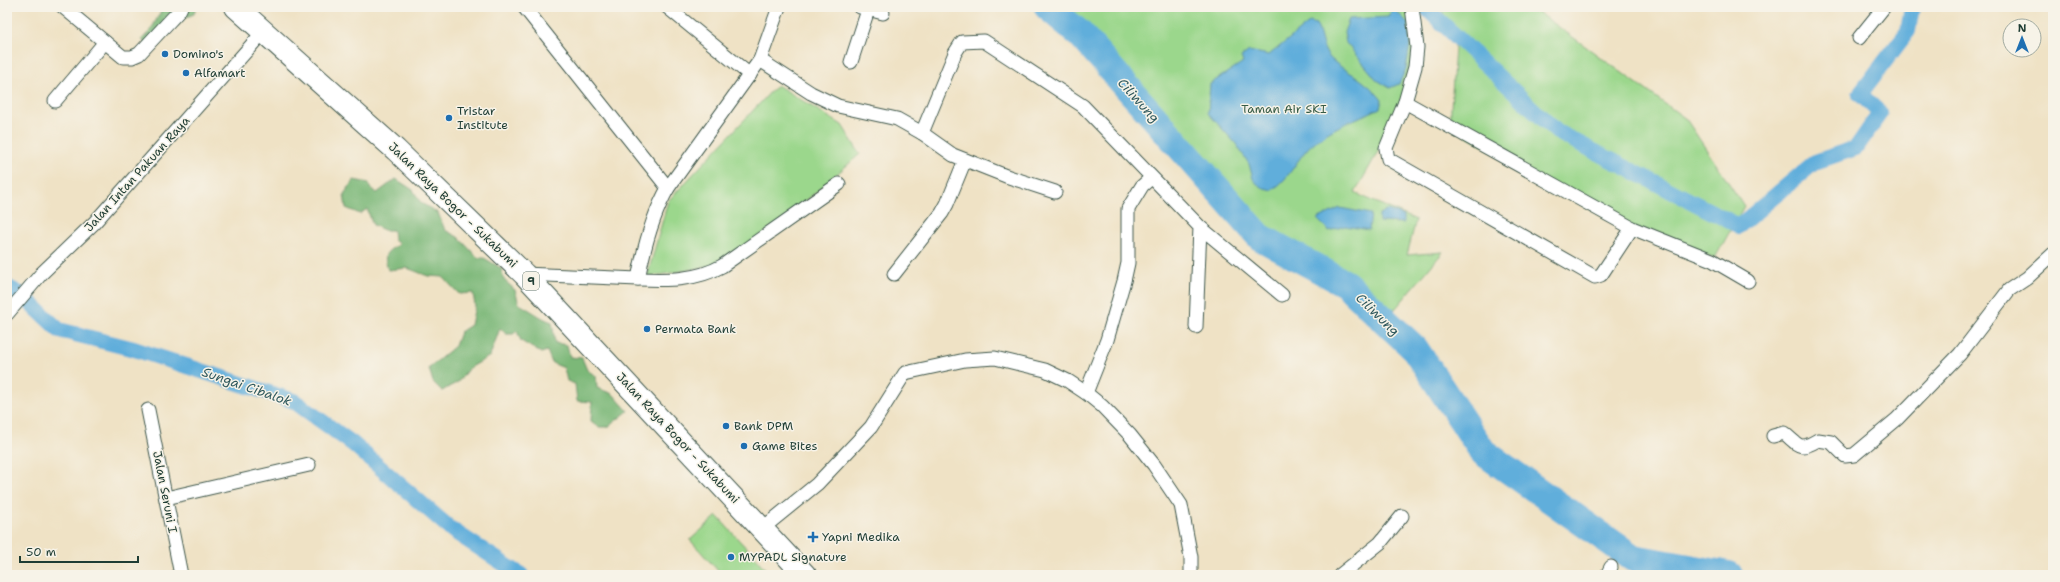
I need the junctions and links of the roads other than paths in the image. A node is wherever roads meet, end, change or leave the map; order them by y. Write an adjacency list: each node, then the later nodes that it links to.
1 (63, 7): 13 (street)
2 (181, 7): 13 (street)
3 (236, 7): 11 (highway, Jalan Raya Bogor - Sukabumi / 9)
4 (524, 7): 23 (street)
5 (667, 7): 16 (street)
6 (780, 7): 14 (street)
7 (1884, 7): 12 (street)
8 (864, 8): 10 (street); 15 (street)
9 (1413, 11): 18 (street)
10 (883, 13)
11 (264, 31): 28 (highway, Jalan Raya Bogor - Sukabumi / 9); 33 (street, Jalan Intan Pakuan Raya)
12 (1859, 38)
13 (105, 42): 17 (street)
14 (760, 60): 16 (street); 19 (street)
15 (850, 62)
16 (750, 75): 23 (street)
17 (55, 101)
18 (1406, 102): 26 (street); 26 (street)
19 (922, 133): 20 (street); 21 (street)
20 (965, 160): 24 (street); 29 (street)
21 (1151, 178): 25 (street); 35 (street)
22 (839, 184): 30 (street)
23 (668, 188): 30 (street)
24 (1055, 192)
25 (1200, 228): 32 (street); 34 (street)
26 (1632, 228): 31 (street)
27 (2053, 254): 37 (street)
28 (524, 274): 30 (street); 41 (highway, Jalan Raya Bogor - Sukabumi / 9)
29 (894, 274)
30 (638, 279)
31 (1748, 280)
32 (1282, 295)
33 (10, 310)
34 (1196, 327)
35 (1086, 393): 41 (street); 44 (street)
36 (148, 410): 39 (street, Jalan Seruni I)
37 (1773, 436)
38 (309, 465): 39 (street)
39 (166, 498): 42 (street, Jalan Seruni I)
40 (1402, 516): 45 (street)
41 (763, 528): 43 (highway, Jalan Raya Bogor - Sukabumi / 9)
42 (181, 575)
43 (805, 575)
44 (1190, 575)
45 (1340, 575)

